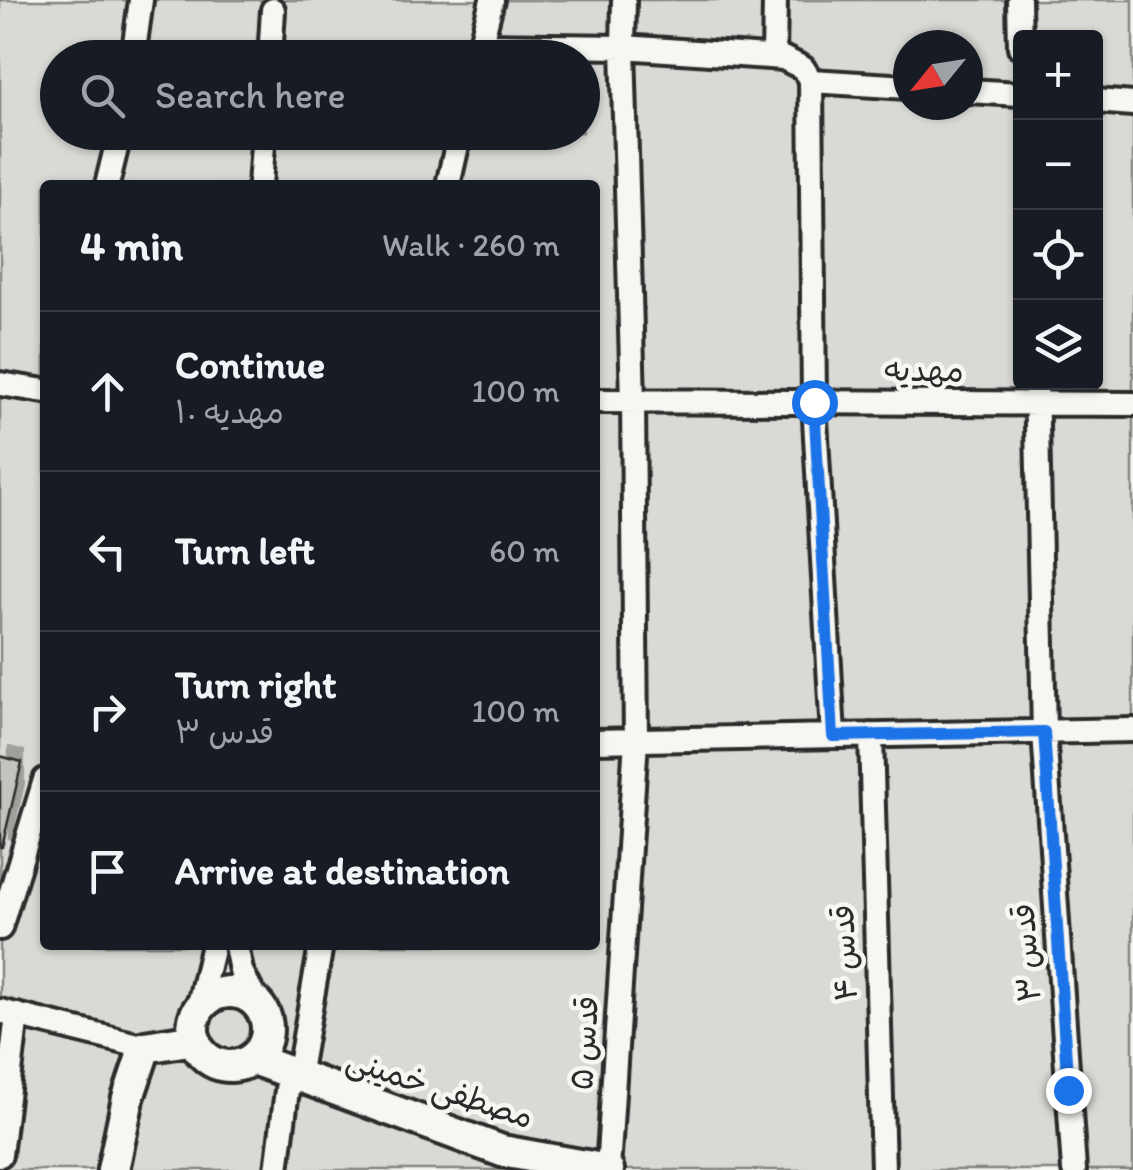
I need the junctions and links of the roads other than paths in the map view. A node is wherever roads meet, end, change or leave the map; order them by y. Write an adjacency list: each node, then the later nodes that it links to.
1 (141, 0): 8 (street)
2 (492, 0): 10 (street)
3 (624, 0): 11 (street, قدس ۵)
4 (775, 0): 13 (street)
5 (1019, 0): 7 (street)
6 (273, 10): 9 (street)
7 (1020, 30)
8 (135, 40)
9 (271, 40)
10 (481, 40)
11 (622, 47): 12 (street); 13 (street); 30 (street, قدس ۵)
12 (600, 48)
13 (774, 57): 14 (street)
14 (812, 81): 15 (street); 31 (street)
15 (893, 86)
16 (983, 91): 17 (street)
17 (1013, 93)
18 (1103, 102): 19 (street)
19 (1133, 104)
20 (116, 150): 23 (street)
21 (263, 150): 24 (street)
22 (456, 150): 25 (street)
23 (108, 180)
24 (260, 180)
25 (449, 180)
26 (0, 384): 27 (street)
27 (40, 390)
28 (1037, 393): 31 (street, مهدیه); 32 (street, مهدیه); 34 (street, قدس ۳)
29 (600, 401): 30 (street, مهدیه)
30 (633, 401): 31 (street, مهدیه); 37 (street, قدس ۵)
31 (814, 402): 36 (street)
32 (1133, 404)
33 (1133, 730): 34 (street)
34 (1044, 732): 35 (street); 56 (street, قدس ۳)
35 (871, 735): 36 (street); 55 (street, قدس ۴)
36 (833, 736): 37 (street)
37 (636, 740): 38 (street); 54 (street, قدس ۵)
38 (600, 741)
39 (40, 796): 40 (street)
40 (0, 928)
41 (212, 950): 46 (street)
42 (237, 950): 44 (street)
43 (319, 950): 49 (street)
44 (256, 1001): 46 (main road); 48 (main road)
45 (8, 1013): 47 (street); 50 (street)
46 (196, 1026): 47 (main road); 48 (main road)
47 (146, 1046): 52 (main road)
48 (254, 1058): 49 (main road, مصطفی خمینی)
49 (294, 1076): 51 (main road, مصطفی خمینی); 53 (street)
50 (0, 1155)
51 (502, 1161): 54 (main road, مصطفی خمینی)
52 (114, 1170)
53 (277, 1170)
54 (608, 1170)
55 (883, 1170)
56 (1074, 1170)

